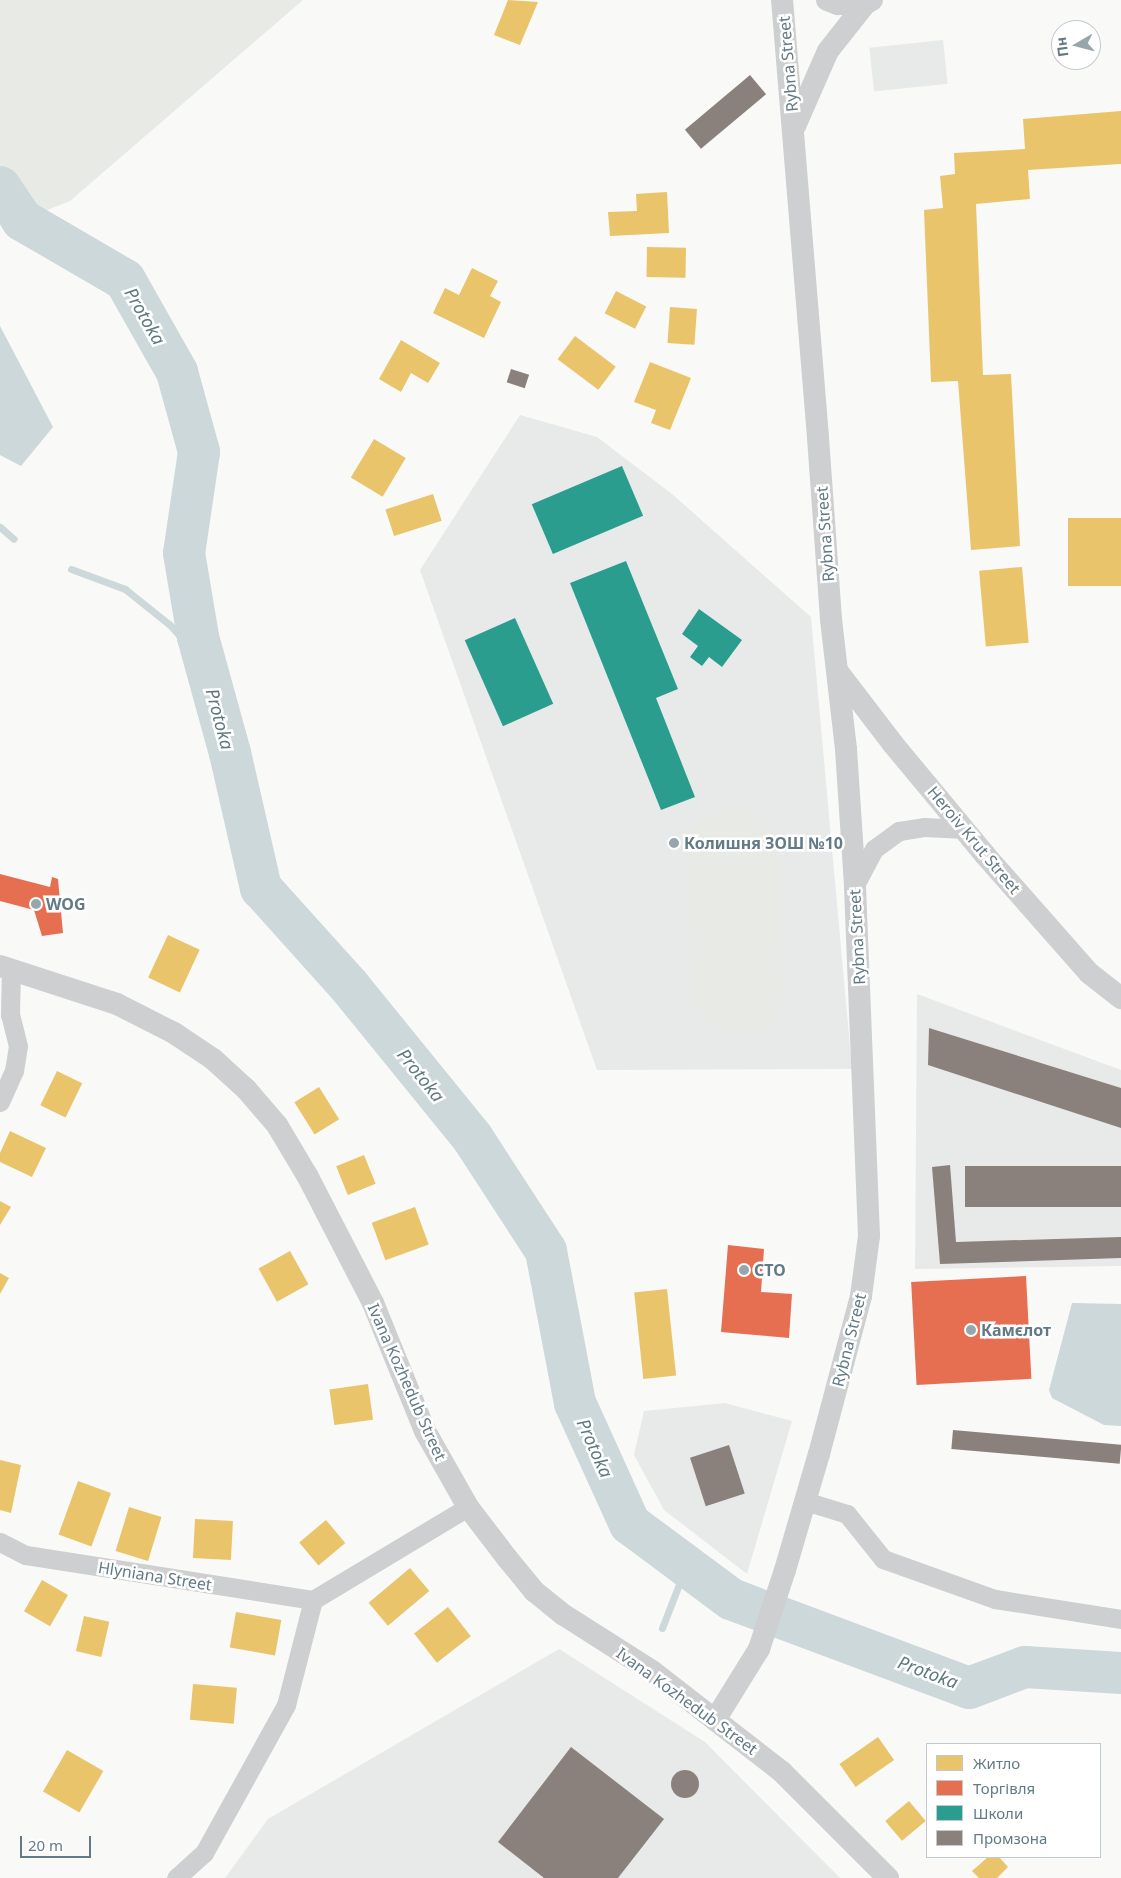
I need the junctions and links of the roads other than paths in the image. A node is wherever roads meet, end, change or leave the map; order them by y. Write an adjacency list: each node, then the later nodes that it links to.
1 (782, 0): 4 (street, Rybna Street)
2 (827, 0): 3 (street)
3 (868, 2): 4 (street, Rybna Street)
4 (794, 129): 5 (street, Rybna Street)
5 (837, 671): 6 (street, Heroiv Krut Street); 7 (street, Rybna Street)
6 (964, 829): 7 (street); 9 (street, Heroiv Krut Street)
7 (855, 885): 11 (street, Rybna Street)
8 (5, 967): 10 (street); 12 (street, Ivana Kozhedub Street)
9 (1121, 998)
10 (0, 1102)
11 (805, 1501): 15 (street); 16 (street, Rybna Street)
12 (468, 1507): 14 (street); 16 (street, Ivana Kozhedub Street)
13 (0, 1542): 14 (street, Hlyniana Street)
14 (313, 1600): 17 (street)
15 (1121, 1619)
16 (715, 1720): 18 (street, Ivana Kozhedub Street)
17 (176, 1878)
18 (888, 1878)

